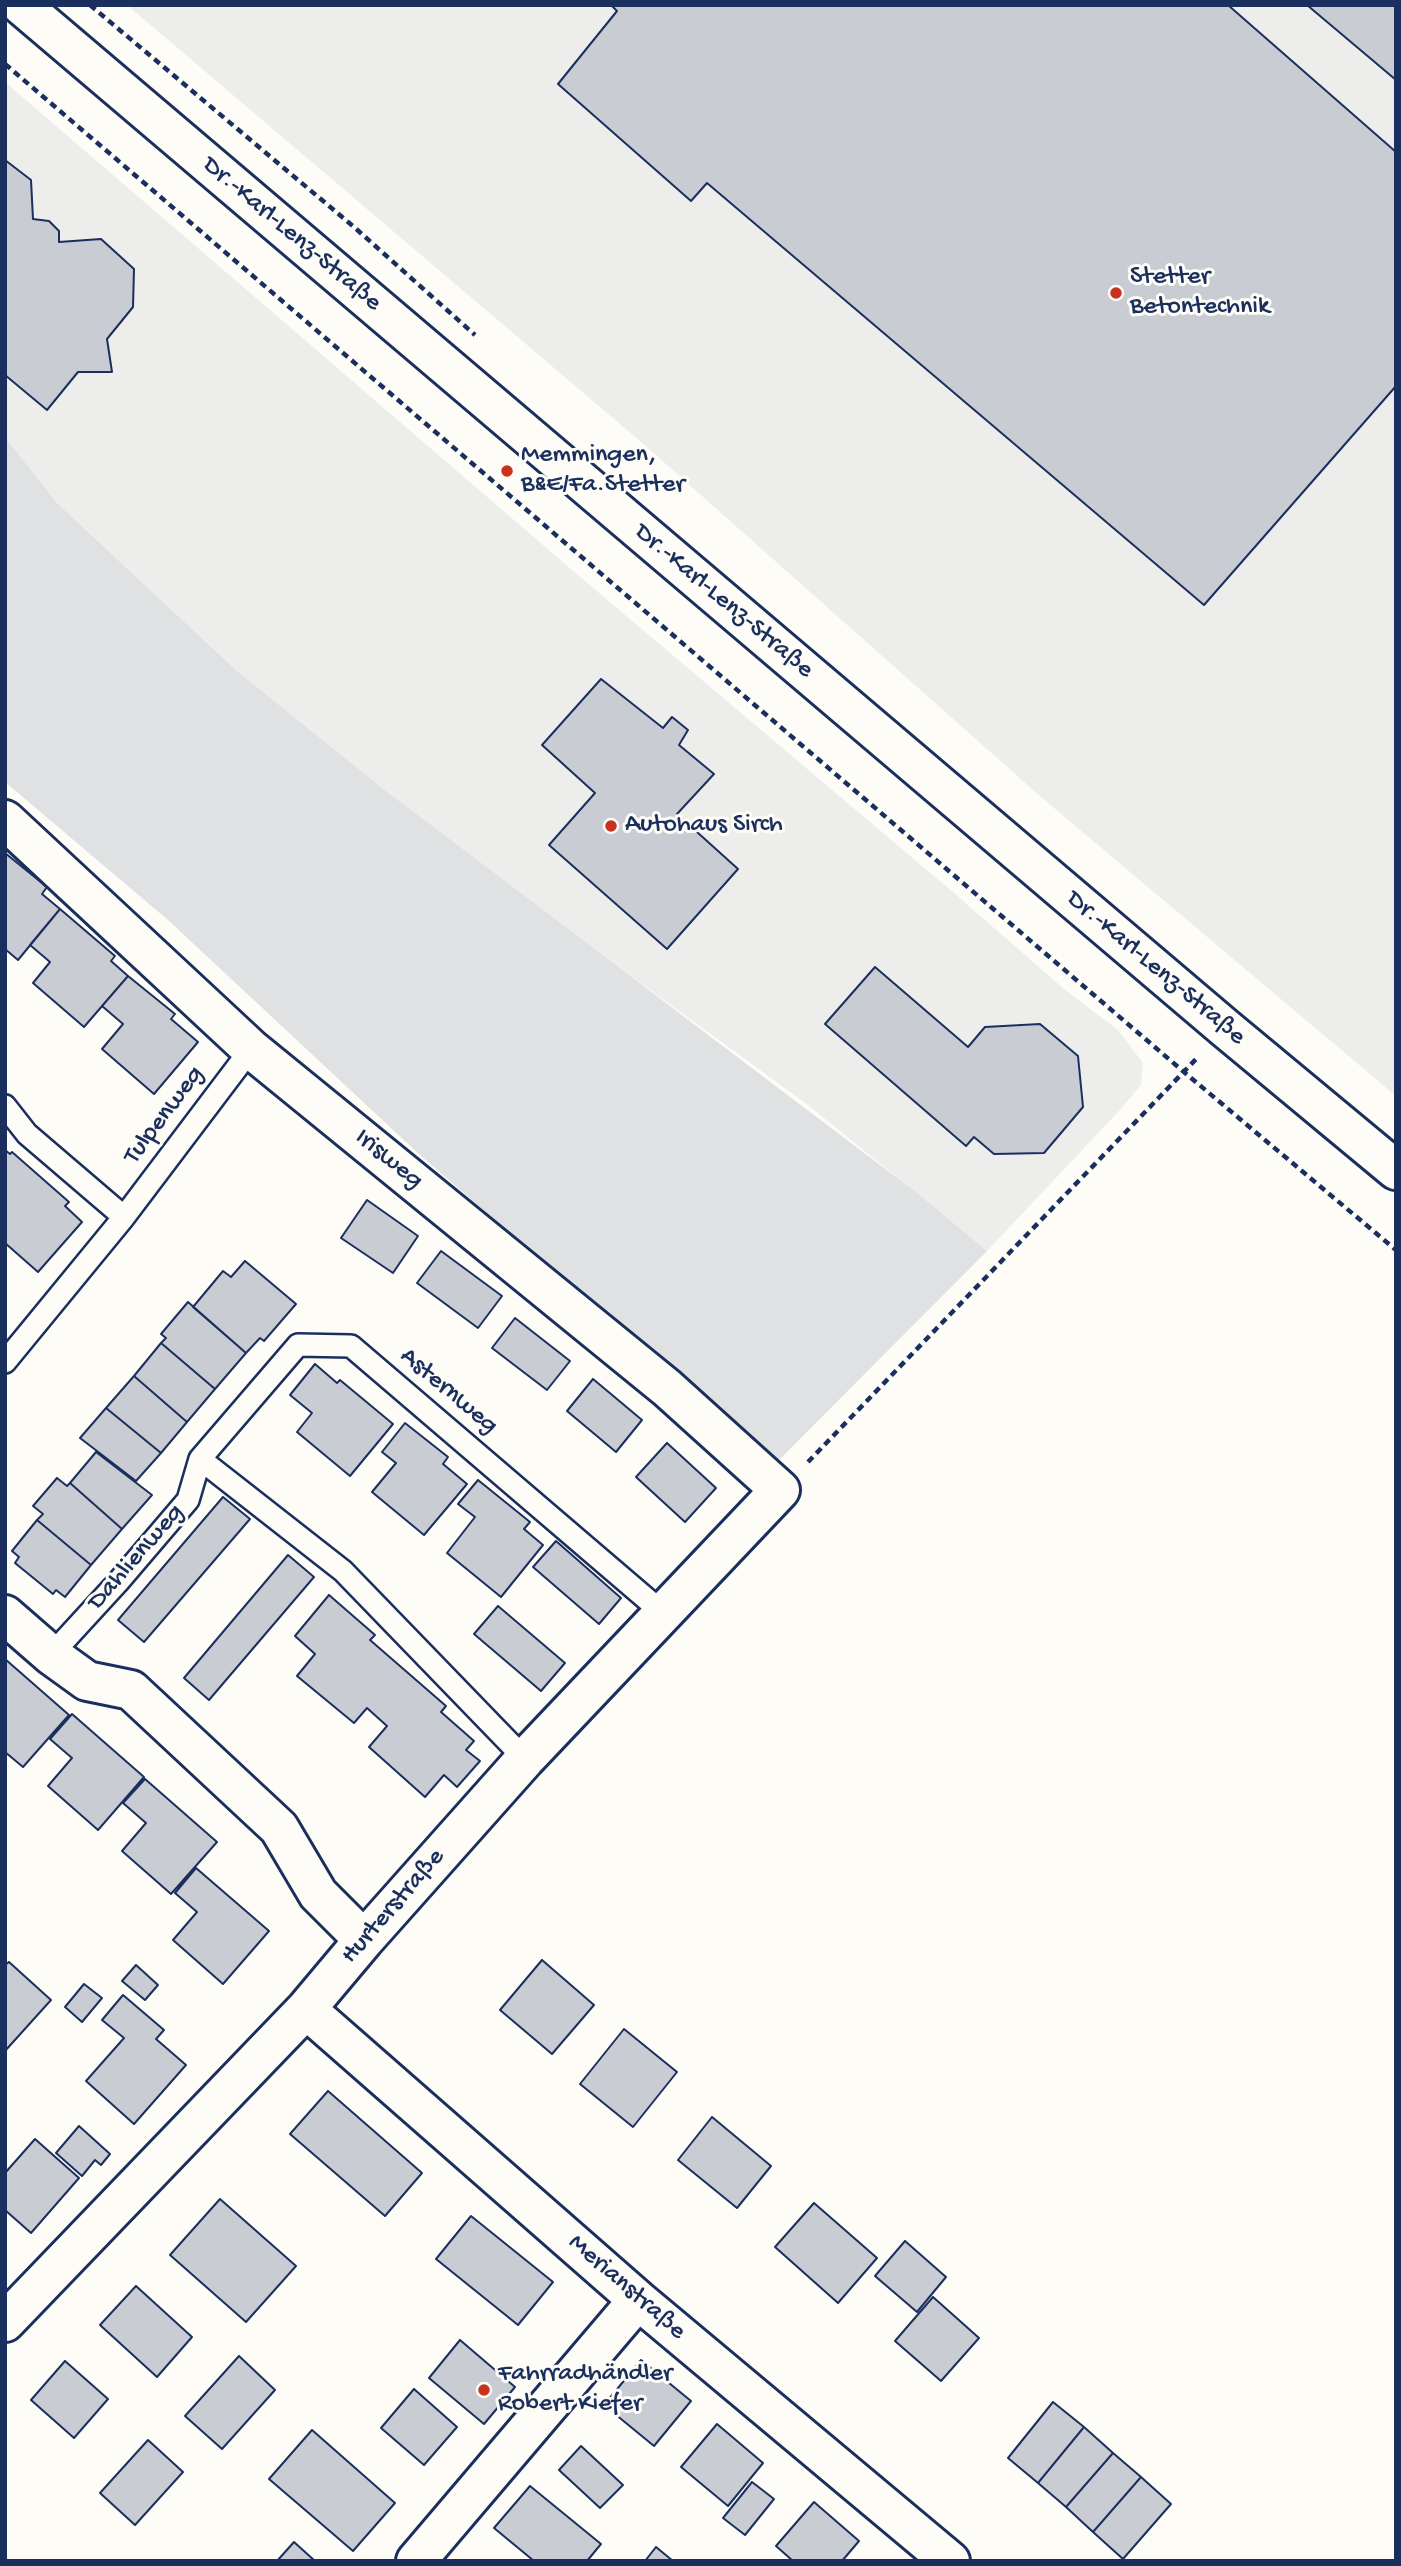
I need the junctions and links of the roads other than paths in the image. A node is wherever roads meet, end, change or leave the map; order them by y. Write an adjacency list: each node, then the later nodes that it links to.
1 (21, 5): 5 (street, Dr.-Karl-Lenz-Straße)
2 (5, 820): 3 (street, Irisweg)
3 (251, 1049): 6 (lane, Tulpenweg); 9 (street, Irisweg)
4 (5, 1107): 6 (lane)
5 (1396, 1170)
6 (124, 1217): 7 (lane, Tulpenweg)
7 (5, 1362)
8 (200, 1458): 10 (lane, Asternweg); 12 (lane, Dahlienweg); 13 (lane)
9 (780, 1490): 10 (street, Hurterstraße)
10 (663, 1613): 13 (street, Hurterstraße)
11 (5, 1615): 12 (street)
12 (51, 1655): 14 (street)
13 (525, 1759): 14 (street, Hurterstraße)
14 (364, 1940): 15 (street, Hurterstraße)
15 (306, 2009): 16 (street, Hurterstraße); 17 (street, Merianstraße)
16 (13, 2299)
17 (638, 2300): 18 (street); 19 (street, Merianstraße)
18 (416, 2561)
19 (950, 2561)

